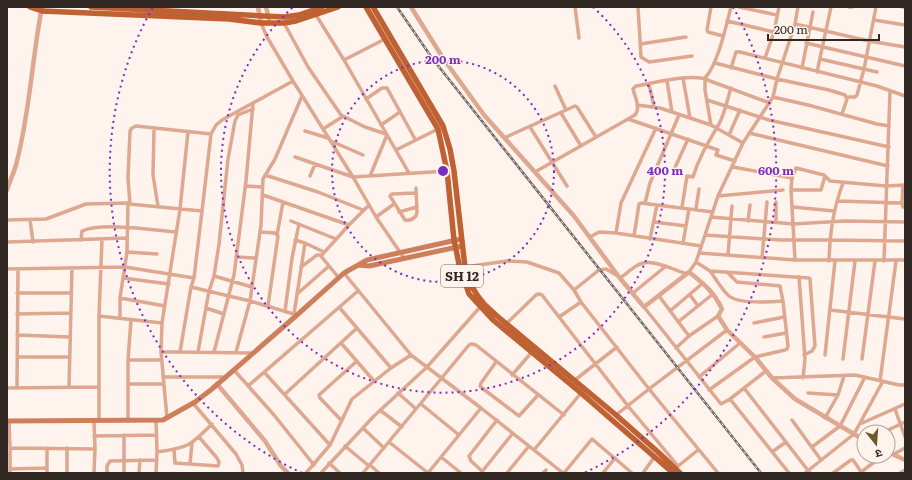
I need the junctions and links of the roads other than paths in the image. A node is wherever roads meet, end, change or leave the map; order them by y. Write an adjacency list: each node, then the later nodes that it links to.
1 (30, 7): 25 (main road)
2 (91, 7): 23 (main road)
3 (258, 7): 28 (street)
4 (266, 7): 31 (street)
5 (322, 7): 31 (main road)
6 (338, 7): 29 (main road)
7 (366, 7): 45 (main road, SH 12)
8 (374, 7): 209 (main road, SH 12)
9 (411, 7): 114 (street)
10 (575, 7): 44 (street)
11 (638, 7): 48 (street)
12 (712, 7): 42 (street)
13 (731, 7): 33 (street)
14 (739, 7): 24 (street)
15 (779, 7): 30 (street)
16 (798, 7): 37 (street)
17 (831, 7): 40 (street)
18 (849, 7): 19 (street)
19 (852, 7)
20 (876, 7): 32 (street)
21 (902, 7): 22 (street)
22 (905, 7)
23 (127, 8): 26 (main road)
24 (749, 8): 30 (street)
25 (42, 9): 34 (main road); 148 (street)
26 (164, 9): 28 (main road)
27 (813, 12): 39 (street)
28 (259, 15): 31 (main road); 34 (street)
29 (316, 15): 36 (main road); 55 (street)
30 (777, 15): 41 (street)
31 (269, 16): 35 (street)
32 (874, 20): 38 (street); 46 (street)
33 (727, 21): 41 (street); 42 (street)
34 (261, 22): 35 (main road); 67 (street)
35 (270, 23): 36 (main road)
36 (284, 24): 93 (street)
37 (795, 24): 39 (street); 56 (street)
38 (905, 25)
39 (809, 28): 40 (street); 47 (street)
40 (826, 31): 46 (street); 49 (street)
41 (774, 32): 53 (street)
42 (723, 36): 57 (street)
43 (686, 37): 48 (street)
44 (579, 38)
45 (385, 39): 55 (street); 102 (main road, SH 12)
46 (869, 41): 50 (street); 52 (street)
47 (806, 43): 49 (street); 60 (street)
48 (640, 44): 51 (street)
49 (822, 48): 52 (street); 54 (street)
50 (905, 48)
51 (692, 56)
52 (866, 57): 58 (street); 61 (street)
53 (766, 58): 56 (street); 59 (street)
54 (820, 59): 61 (street); 62 (street)
55 (344, 60): 78 (street)
56 (782, 62): 60 (street); 66 (street)
57 (715, 63): 59 (street); 65 (street)
58 (905, 66)
59 (731, 68): 66 (street)
60 (802, 68): 62 (street)
61 (864, 69): 63 (street); 69 (street)
62 (817, 72): 69 (street)
63 (877, 72)
64 (682, 78): 65 (street); 68 (street); 94 (street)
65 (705, 78): 72 (street); 79 (street)
66 (777, 79): 76 (street); 77 (street)
67 (293, 81): 74 (street); 81 (street)
68 (667, 81): 70 (street); 89 (street)
69 (860, 82): 73 (street); 77 (street)
70 (649, 84): 82 (street); 84 (street)
71 (555, 86): 86 (street)
72 (731, 88): 80 (street); 83 (street)
73 (890, 91): 75 (street); 99 (street)
74 (302, 96): 105 (street); 134 (street)
75 (905, 96)
76 (773, 97): 80 (street); 91 (street)
77 (847, 97): 91 (street)
78 (366, 98): 88 (street); 97 (street)
79 (707, 100): 83 (street); 98 (street)
80 (770, 102): 95 (street)
81 (253, 104): 85 (street); 110 (street)
82 (637, 105): 84 (street); 96 (street)
83 (726, 105): 87 (street); 101 (street)
84 (654, 107): 89 (street)
85 (253, 109): 142 (street); 260 (street)
86 (566, 110): 90 (street); 113 (street)
87 (740, 110): 95 (street); 112 (street)
88 (400, 112): 97 (street); 116 (street)
89 (672, 112): 92 (street)
90 (561, 113): 100 (street); 120 (street)
91 (842, 114): 99 (street)
92 (679, 115): 94 (street); 108 (street)
93 (342, 117): 105 (street); 111 (street)
94 (690, 118): 98 (street)
95 (760, 118): 109 (street); 121 (street)
96 (628, 119): 103 (street); 113 (street)
97 (381, 125): 111 (street)
98 (710, 125): 101 (street)
99 (889, 126): 121 (street)
100 (530, 127): 114 (street); 126 (street)
101 (716, 127): 112 (street); 119 (street)
102 (438, 128): 116 (street); 130 (main road, SH 12)
103 (656, 128): 108 (street); 200 (street)
104 (154, 129): 107 (street); 161 (street); 166 (street)
105 (323, 129): 115 (street)
106 (305, 131): 115 (street)
107 (188, 132): 110 (street); 172 (street)
108 (672, 133): 117 (street); 159 (street)
109 (749, 133): 118 (street); 128 (street)
110 (211, 134): 176 (street)
111 (387, 134): 122 (street); 136 (street)
112 (729, 135): 118 (street)
113 (596, 137): 120 (street)
114 (504, 138): 131 (street)
115 (329, 139): 123 (street); 138 (street)
116 (415, 139): 122 (street)
117 (688, 139): 119 (street); 132 (street)
118 (743, 143): 125 (street)
119 (706, 145): 125 (street); 168 (street)
120 (582, 146): 126 (street)
121 (889, 147): 128 (street)
122 (396, 150): 133 (street)
123 (363, 155)
124 (295, 157): 127 (street)
125 (735, 161): 129 (street)
126 (553, 163): 131 (street); 143 (street)
127 (315, 164): 135 (street); 138 (street)
128 (888, 166): 144 (street)
129 (733, 167): 139 (street); 153 (street)
130 (447, 171): 133 (street); 213 (main road, SH 12)
131 (535, 172): 205 (street)
132 (673, 172)
133 (409, 174): 136 (street)
134 (264, 175): 145 (street); 175 (street)
135 (310, 176)
136 (370, 176): 138 (street)
137 (825, 176): 139 (street); 140 (street); 150 (street)
138 (353, 177): 163 (street)
139 (792, 178): 150 (street)
140 (843, 183): 144 (street); 154 (street)
141 (904, 185): 144 (street); 160 (street)
142 (246, 186): 145 (street); 232 (street)
143 (566, 186)
144 (886, 186): 158 (street)
145 (262, 187): 152 (street)
146 (416, 188): 151 (street)
147 (699, 189): 174 (street)
148 (7, 190)
149 (783, 190): 153 (street)
150 (792, 190): 169 (street)
151 (416, 193): 162 (street); 171 (street)
152 (262, 195): 155 (street); 199 (street)
153 (718, 196): 179 (street)
154 (837, 201): 158 (street); 177 (street)
155 (283, 202): 194 (street); 201 (street)
156 (767, 202): 188 (street)
157 (776, 202): 189 (street)
158 (887, 202): 160 (street); 191 (street)
159 (646, 203): 164 (street); 203 (street)
160 (902, 203): 170 (street)
161 (129, 204): 166 (street); 183 (street); 197 (street)
162 (394, 204): 178 (street); 180 (street)
163 (369, 205): 175 (street); 180 (street)
164 (657, 205): 168 (street); 187 (street)
165 (750, 205): 185 (street)
166 (158, 206): 172 (street)
167 (732, 206): 184 (street)
168 (682, 207): 173 (street)
169 (793, 207): 177 (street); 195 (street)
170 (905, 207)
171 (417, 208): 178 (street); 178 (street)
172 (180, 209): 176 (street); 198 (street)
173 (689, 209): 174 (street); 196 (street)
174 (696, 209): 179 (street)
175 (363, 210): 194 (street)
176 (202, 211): 263 (street)
177 (834, 211): 190 (street)
178 (399, 212)
179 (713, 212): 181 (street)
180 (376, 217): 227 (street)
181 (711, 217): 184 (street); 202 (street)
182 (7, 220): 183 (street)
183 (30, 220): 220 (street)
184 (731, 220): 185 (street); 204 (street)
185 (748, 220): 188 (street)
186 (291, 221): 193 (street)
187 (654, 222): 196 (street); 210 (street)
188 (765, 222): 189 (street); 214 (street)
189 (776, 222): 195 (street)
190 (832, 222): 191 (street); 195 (street); 215 (street)
191 (885, 222): 192 (street); 217 (street)
192 (905, 222)
193 (299, 224): 207 (street); 212 (street)
194 (349, 224): 207 (street)
195 (793, 224): 216 (street)
196 (686, 226): 222 (street)
197 (127, 227): 198 (street); 206 (street); 211 (street)
198 (176, 232): 259 (street)
199 (260, 232): 201 (street); 233 (street)
200 (616, 233): 203 (street); 205 (street)
201 (277, 235): 287 (street)
202 (705, 235): 204 (street); 224 (street)
203 (634, 236): 210 (street)
204 (730, 236): 214 (street); 231 (street)
205 (590, 237): 265 (street)
206 (127, 238): 208 (street); 226 (street)
207 (336, 238): 230 (street)
208 (102, 239): 211 (street); 250 (street)
209 (461, 239): 213 (main road); 223 (main road, SH 12)
210 (650, 239): 222 (street)
211 (81, 240): 220 (street)
212 (295, 240): 221 (street); 294 (street)
213 (454, 240): 225 (main road, SH 12); 227 (main road)
214 (764, 240): 216 (street); 235 (street)
215 (830, 240): 216 (street); 217 (street); 238 (street)
216 (794, 241): 236 (street)
217 (885, 241): 218 (street); 242 (street)
218 (905, 241)
219 (7, 242): 220 (street)
220 (33, 242)
221 (305, 243): 230 (street); 252 (street)
222 (683, 243): 224 (street)
223 (462, 246): 225 (main road); 248 (main road, SH 12)
224 (701, 246): 228 (street)
225 (456, 247): 234 (main road); 288 (main road, SH 12)
226 (127, 252): 229 (street); 251 (street)
227 (400, 252): 234 (street); 245 (main road)
228 (699, 253): 231 (street); 244 (street)
229 (157, 254)
230 (323, 254): 246 (street); 252 (street)
231 (728, 255): 235 (street)
232 (236, 257): 233 (street); 266 (street)
233 (255, 258): 270 (street)
234 (404, 258): 245 (main road)
235 (762, 258): 236 (street)
236 (795, 260): 238 (street)
237 (905, 260): 243 (street)
238 (829, 261): 239 (street)
239 (835, 261): 240 (street); 293 (street)
240 (855, 261): 241 (street); 296 (street)
241 (875, 261): 242 (street); 301 (street)
242 (884, 261): 243 (street)
243 (896, 261): 307 (street)
244 (695, 262): 255 (street); 256 (street)
245 (358, 265): 258 (main road)
246 (329, 266): 264 (street); 279 (street)
247 (666, 266): 256 (street); 265 (street); 276 (street)
248 (465, 267): 271 (street); 288 (main road, SH 12)
249 (72, 268): 250 (street); 254 (street); 275 (street)
250 (101, 268): 251 (street); 302 (street)
251 (125, 268): 259 (street); 262 (street)
252 (301, 268): 279 (street)
253 (7, 269): 254 (street)
254 (18, 269): 274 (street)
255 (710, 271): 257 (street); 284 (street)
256 (689, 272): 267 (street); 281 (street)
257 (727, 272): 261 (street); 284 (street)
258 (344, 273): 264 (main road); 273 (street)
259 (171, 275): 263 (street); 268 (street)
260 (214, 276): 266 (street); 272 (street)
261 (799, 277): 337 (street); 337 (street)
262 (123, 278): 268 (street); 282 (street)
263 (194, 278): 269 (street)
264 (339, 278): 300 (main road)
265 (620, 278): 271 (street); 276 (street)
266 (232, 282): 270 (street); 280 (street)
267 (703, 283): 277 (street); 278 (street)
268 (169, 284): 286 (street)
269 (191, 287): 272 (street); 326 (street)
270 (252, 287): 283 (street)
271 (574, 290): 285 (street)
272 (209, 291): 280 (street); 292 (street)
273 (358, 291): 290 (street); 332 (street)
274 (17, 293): 275 (street); 298 (street)
275 (72, 293): 297 (street)
276 (633, 293): 291 (street)
277 (690, 294): 289 (street); 295 (street)
278 (713, 294): 289 (street); 303 (street)
279 (297, 295): 300 (street)
280 (229, 296): 283 (street); 299 (street)
281 (659, 296): 291 (street); 295 (street)
282 (120, 298): 286 (street); 306 (street)
283 (250, 301): 287 (street); 329 (street)
284 (783, 301): 305 (street)
285 (581, 302): 304 (street); 323 (street)
286 (165, 306): 311 (street)
287 (268, 306): 294 (street)
288 (482, 306): 313 (main road, SH 12); 330 (main road, SH 12); 346 (street)
289 (698, 306): 310 (street)
290 (339, 307): 314 (street); 350 (street)
291 (644, 307): 324 (street)
292 (206, 308): 299 (street); 327 (street)
293 (830, 310): 296 (street); 333 (street)
294 (285, 311): 300 (street)
295 (670, 311): 310 (street)
296 (849, 312): 301 (street); 338 (street)
297 (71, 313): 298 (street); 319 (street)
298 (17, 314): 317 (street)
299 (224, 314): 328 (street)
300 (296, 314): 331 (main road)
301 (867, 314): 307 (street); 339 (street)
302 (99, 316): 306 (street); 370 (street)
303 (718, 316): 315 (street); 318 (street)
304 (558, 317): 313 (street); 345 (street)
305 (784, 317): 312 (street); 316 (street)
306 (120, 318): 309 (street)
307 (889, 318): 308 (street); 362 (street)
308 (905, 319)
309 (131, 320): 311 (street); 340 (street)
310 (678, 322): 318 (street)
311 (162, 323): 325 (street)
312 (754, 323)
313 (506, 324): 360 (main road, SH 12)
314 (357, 328): 321 (street); 347 (street)
315 (727, 330): 322 (street); 344 (street)
316 (786, 333): 320 (street); 334 (street)
317 (17, 335): 319 (street); 336 (street)
318 (689, 336): 324 (street)
319 (70, 337): 335 (street)
320 (764, 337)
321 (341, 343): 342 (street); 378 (street)
322 (740, 343): 334 (street); 355 (street)
323 (617, 346): 345 (street); 373 (street)
324 (676, 348): 344 (street)
325 (161, 352): 326 (street); 341 (street)
326 (180, 352): 327 (street)
327 (198, 352): 328 (street)
328 (214, 352): 329 (street)
329 (236, 352): 331 (street)
330 (532, 352): 351 (street); 376 (main road, SH 12)
331 (254, 353): 348 (main road)
332 (411, 355): 346 (street); 347 (street)
333 (825, 355)
334 (757, 356): 349 (street); 374 (street)
335 (70, 357): 336 (street); 369 (street)
336 (17, 358): 368 (street)
337 (805, 358): 359 (street)
338 (842, 359)
339 (862, 359)
340 (128, 360): 341 (street); 363 (street)
341 (162, 360): 354 (street)
342 (357, 361): 361 (street); 397 (street)
343 (496, 362): 351 (street); 357 (street); 379 (street)
344 (687, 362): 355 (street); 373 (street)
345 (594, 364): 360 (street); 385 (street)
346 (426, 366): 357 (street); 375 (street)
347 (391, 368): 361 (street)
348 (234, 370): 352 (main road); 367 (street)
349 (766, 371): 358 (street); 372 (street)
350 (264, 372): 367 (street); 378 (street)
351 (512, 375): 379 (street)
352 (226, 376): 354 (street); 365 (main road)
353 (844, 376): 356 (street); 359 (street); 380 (street)
354 (163, 377): 364 (street)
355 (699, 377): 374 (street)
356 (865, 377): 362 (street); 404 (street)
357 (442, 378): 383 (street); 386 (street)
358 (772, 378): 359 (street); 393 (street)
359 (803, 378)
360 (574, 380): 391 (main road, SH 12)
361 (374, 381): 397 (street)
362 (882, 381): 366 (street); 403 (street)
363 (128, 384): 364 (street); 395 (street)
364 (164, 384): 392 (street)
365 (217, 384): 382 (main road); 448 (street)
366 (905, 385)
367 (248, 386): 447 (street)
368 (17, 387): 369 (street); 371 (street)
369 (69, 387): 370 (street)
370 (99, 387): 394 (street)
371 (7, 388)
372 (744, 388): 381 (street); 417 (street)
373 (649, 389): 385 (street); 431 (street)
374 (709, 390): 381 (street)
375 (398, 393): 387 (street); 389 (street)
376 (581, 393): 390 (street); 436 (main road, SH 12)
377 (808, 393): 380 (street)
378 (285, 394): 419 (street)
379 (538, 395): 390 (street)
380 (838, 395): 393 (street)
381 (730, 399): 433 (street)
382 (193, 403): 392 (main road); 402 (street)
383 (421, 404): 387 (street); 411 (street)
384 (905, 404): 388 (street)
385 (628, 406): 391 (street); 451 (street)
386 (481, 408): 398 (street); 411 (street)
387 (416, 409): 405 (street)
388 (895, 409): 401 (street); 403 (street)
389 (380, 410): 405 (street); 406 (street)
390 (564, 414): 430 (street)
391 (616, 415): 451 (main road, SH 12)
392 (166, 418): 396 (main road)
393 (825, 418): 404 (street)
394 (96, 420): 395 (main road); 400 (main road); 412 (street)
395 (128, 420): 396 (main road)
396 (156, 420): 410 (street)
397 (341, 420): 419 (street)
398 (497, 420): 408 (street); 454 (street)
399 (792, 420): 422 (street)
400 (8, 421): 423 (street)
401 (903, 423): 415 (street)
402 (212, 424): 414 (street); 463 (street)
403 (860, 424)
404 (840, 426): 409 (street); 422 (street)
405 (402, 427): 416 (street)
406 (363, 428): 420 (street); 426 (street)
407 (856, 431): 409 (street)
408 (513, 433): 421 (street); 454 (street)
409 (854, 434): 442 (street)
410 (156, 435): 413 (street); 432 (street)
411 (459, 435): 437 (street)
412 (94, 436): 413 (street); 428 (street)
413 (124, 436): 439 (street)
414 (199, 437): 418 (street); 444 (street)
415 (905, 437)
416 (389, 442): 426 (street); 471 (street)
417 (786, 442): 433 (street); 455 (street)
418 (192, 443): 429 (street); 444 (street)
419 (330, 445): 447 (street)
420 (345, 446): 445 (street); 449 (street)
421 (529, 446): 430 (street); 473 (street)
422 (812, 446): 442 (street)
423 (10, 448): 424 (street); 453 (street)
424 (47, 448): 425 (street); 450 (street)
425 (67, 448): 428 (street); 457 (street)
426 (384, 448): 449 (street)
427 (905, 448): 434 (street)
428 (95, 449): 458 (street)
429 (174, 450): 432 (street); 444 (street)
430 (534, 450): 474 (street)
431 (698, 450): 451 (street); 478 (street)
432 (157, 452): 441 (street)
433 (772, 452): 479 (street)
434 (896, 453)
435 (896, 455): 443 (street)
436 (655, 456): 451 (main road, SH 12); 477 (street)
437 (441, 457): 471 (street); 472 (street)
438 (615, 458): 474 (street); 475 (street); 476 (street)
439 (124, 460): 440 (street); 459 (street); 460 (street)
440 (140, 460): 441 (street); 461 (street)
441 (157, 460): 462 (street)
442 (821, 460): 455 (street)
443 (905, 460)
444 (190, 464)
445 (329, 464): 467 (street); 468 (street)
446 (872, 464): 481 (street)
447 (314, 465): 466 (street)
448 (282, 466): 464 (street); 465 (street)
449 (370, 466): 469 (street); 470 (street)
450 (47, 468): 453 (street); 456 (street)
451 (677, 470)
452 (905, 470): 482 (street)
453 (10, 471)
454 (481, 472)
455 (807, 472)
456 (47, 473)
457 (67, 473)
458 (94, 473)
459 (107, 473)
460 (124, 473)
461 (140, 473)
462 (156, 473)
463 (243, 473)
464 (282, 473)
465 (288, 473)
466 (306, 473)
467 (321, 473)
468 (340, 473)
469 (363, 473)
470 (380, 473)
471 (428, 473)
472 (461, 473)
473 (507, 473)
474 (564, 473)
475 (603, 473)
476 (632, 473)
477 (643, 473)
478 (718, 473)
479 (789, 473)
480 (833, 473): 481 (street)
481 (861, 473)
482 (900, 473)

